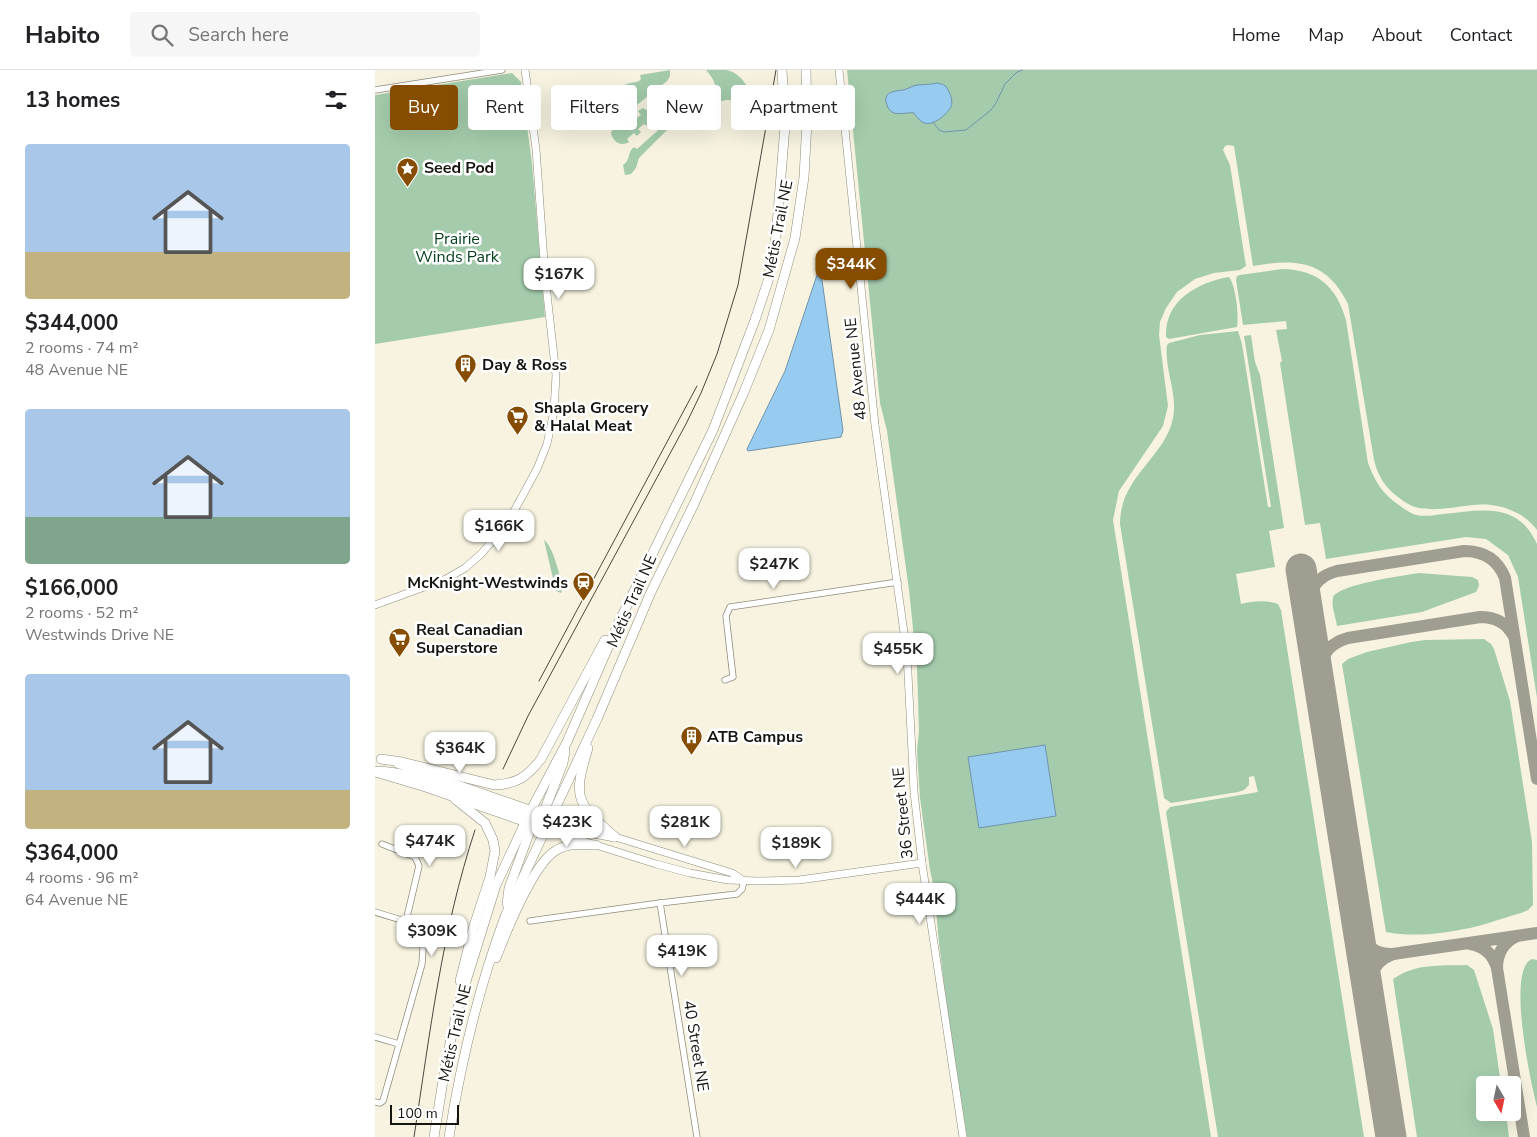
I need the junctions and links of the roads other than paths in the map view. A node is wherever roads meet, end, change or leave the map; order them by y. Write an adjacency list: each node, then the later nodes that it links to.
1 (502, 70): 6 (street)
2 (525, 70): 9 (street)
3 (806, 70): 12 (main road, Métis Trail NE)
4 (839, 70): 7 (street, 48 Avenue NE)
5 (783, 74): 10 (main road, Métis Trail NE)
6 (375, 90)
7 (884, 485): 8 (street, 36 Street NE)
8 (898, 582): 11 (street); 21 (street, 36 Street NE)
9 (375, 605)
10 (619, 622): 13 (main road, Métis Trail NE); 14 (main road)
11 (725, 680)
12 (597, 719): 17 (main road, Métis Trail NE); 18 (main road)
13 (567, 742): 17 (main road, Métis Trail NE); 17 (main road)
14 (378, 758): 17 (main road)
15 (375, 772): 16 (main road); 17 (main road)
16 (455, 799): 17 (main road); 29 (main road)
17 (538, 820): 18 (main road); 20 (street); 25 (main road, Métis Trail NE); 25 (main road); 29 (main road, Métis Trail NE)
18 (615, 837): 22 (street)
19 (382, 844): 26 (street)
20 (596, 845): 22 (street); 28 (main road)
21 (921, 863): 22 (street); 36 (street, 36 Street NE)
22 (744, 881): 23 (street)
23 (660, 903): 27 (street); 35 (street, 40 Street NE)
24 (375, 912): 26 (street)
25 (506, 914): 28 (main road, Métis Trail NE)
26 (406, 921): 31 (street)
27 (529, 921)
28 (488, 965): 34 (main road, Métis Trail NE)
29 (458, 1006): 33 (main road, Métis Trail NE)
30 (375, 1037): 31 (street)
31 (399, 1044): 32 (street)
32 (375, 1102)
33 (434, 1137)
34 (449, 1137)
35 (697, 1137)
36 (963, 1137)

